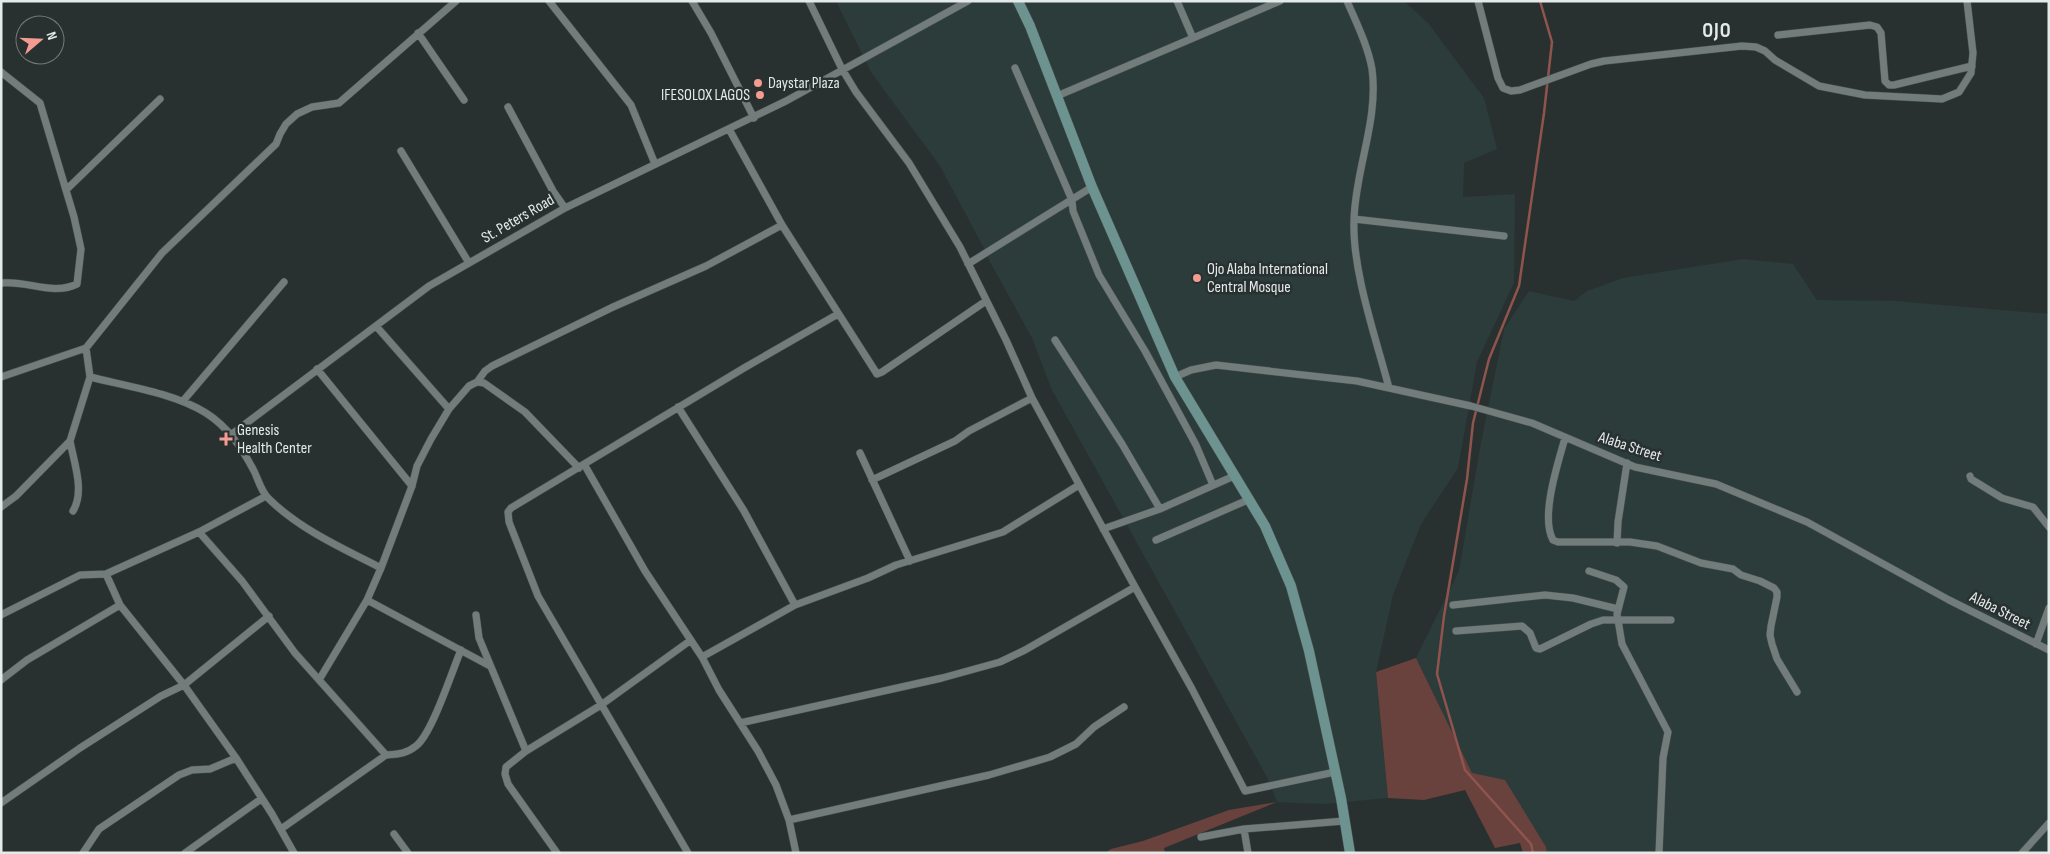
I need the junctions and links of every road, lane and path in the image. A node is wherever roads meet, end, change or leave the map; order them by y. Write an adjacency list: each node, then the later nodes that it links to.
1 (456, 1): 12 (street)
2 (550, 1): 26 (street)
3 (692, 1): 23 (street)
4 (809, 1): 17 (street)
5 (968, 1): 17 (street, St. Peters Road)
6 (1018, 1): 19 (main road)
7 (1177, 1): 14 (street)
8 (1280, 1): 14 (street)
9 (1347, 1): 31 (street)
10 (1478, 1): 15 (street)
11 (1967, 1): 15 (street)
12 (418, 33): 21 (street); 42 (street)
13 (1778, 35): 15 (street)
14 (1194, 38): 19 (street)
15 (1972, 66)
16 (1015, 68): 29 (street)
17 (842, 69): 23 (street, St. Peters Road); 35 (street)
18 (1, 72): 28 (street)
19 (1057, 96): 27 (main road)
20 (160, 99): 28 (street)
21 (464, 100)
22 (508, 107): 30 (street)
23 (754, 118): 24 (street, St. Peters Road)
24 (729, 129): 26 (street, St. Peters Road); 32 (street)
25 (401, 151): 34 (street)
26 (656, 164): 30 (street, St. Peters Road)
27 (1092, 187): 29 (street); 46 (main road)
28 (66, 190): 37 (street)
29 (1072, 200): 35 (street); 63 (street)
30 (565, 208): 34 (street, St. Peters Road)
31 (1354, 219): 33 (street); 48 (street)
32 (782, 225): 39 (street); 47 (street)
33 (1504, 236)
34 (469, 263): 40 (street, St. Peters Road)
35 (968, 264): 38 (street)
36 (284, 282): 50 (street)
37 (1, 283)
38 (986, 301): 39 (street); 49 (street)
39 (838, 314): 51 (street)
40 (376, 326): 43 (street, St. Peters Road); 52 (street)
41 (1055, 340): 68 (street)
42 (86, 348): 44 (street); 45 (street)
43 (317, 369): 53 (street, St. Peters Road); 64 (street)
44 (2, 375)
45 (90, 377): 50 (street); 55 (street)
46 (1175, 377): 48 (street, Alaba Street); 59 (main road)
47 (477, 382): 52 (street); 58 (street)
48 (1389, 388): 54 (street, Alaba Street)
49 (1032, 398): 61 (street); 62 (street)
50 (183, 401): 53 (street)
51 (678, 407): 58 (street); 82 (street)
52 (449, 409): 64 (street)
53 (232, 434): 65 (street)
54 (1565, 438): 57 (street, Alaba Street); 74 (street)
55 (70, 440): 67 (street); 69 (street)
56 (860, 453): 61 (street)
57 (1627, 463): 74 (street); 93 (street, Alaba Street)
58 (582, 466): 92 (street); 102 (street)
59 (1234, 476): 63 (street); 66 (main road)
60 (1970, 476): 70 (street)
61 (872, 480): 75 (street)
62 (1079, 485): 71 (street); 75 (street)
63 (1213, 485): 68 (street)
64 (412, 486): 76 (street)
65 (266, 496): 72 (street); 76 (street)
66 (1250, 499): 73 (street); 108 (main road)
67 (1, 507)
68 (1160, 509): 71 (street)
69 (73, 511)
70 (2049, 528)
71 (1103, 529): 79 (street)
72 (199, 532): 78 (street); 88 (street)
73 (1156, 540)
74 (1617, 543): 101 (street)
75 (910, 561): 82 (street)
76 (381, 568): 80 (street)
77 (1589, 571): 85 (street)
78 (106, 574): 81 (street); 87 (street)
79 (1135, 587): 104 (street); 108 (street)
80 (366, 600): 94 (street); 99 (street)
81 (120, 605): 98 (street); 100 (street)
82 (795, 605): 96 (street)
83 (1453, 605): 85 (street)
84 (2049, 608): 93 (street)
85 (1618, 609): 89 (street)
86 (476, 614): 97 (street)
87 (1, 616)
88 (268, 616): 99 (street); 100 (street)
89 (1617, 619): 90 (street); 91 (street); 127 (street)
90 (1671, 620)
91 (1456, 631)
92 (691, 640): 96 (street); 102 (street)
93 (2036, 644): 95 (street, Alaba Street)
94 (461, 650): 97 (street); 106 (street)
95 (2049, 650)
96 (702, 657): 104 (street)
97 (490, 666): 105 (street)
98 (1, 680)
99 (319, 680): 106 (street)
100 (184, 685): 107 (street); 110 (street)
101 (1797, 692)
102 (601, 705): 105 (street); 123 (street)
103 (1124, 707): 112 (street)
104 (740, 723): 112 (street)
105 (526, 751): 122 (street)
106 (386, 755): 115 (street)
107 (236, 758): 109 (street); 118 (street)
108 (1335, 772): 111 (main road)
109 (261, 799): 115 (street); 119 (street)
110 (1, 803)
111 (1343, 818): 114 (street); 126 (main road)
112 (789, 820): 124 (street)
113 (2049, 823): 128 (street)
114 (1244, 829): 117 (street); 125 (street)
115 (280, 830): 120 (street)
116 (394, 834): 121 (street)
117 (1201, 837)
118 (83, 853)
119 (185, 853)
120 (294, 853)
121 (408, 853)
122 (556, 853)
123 (688, 853)
124 (796, 853)
125 (1248, 853)
126 (1350, 853)
127 (1659, 853)
128 (2022, 853)

